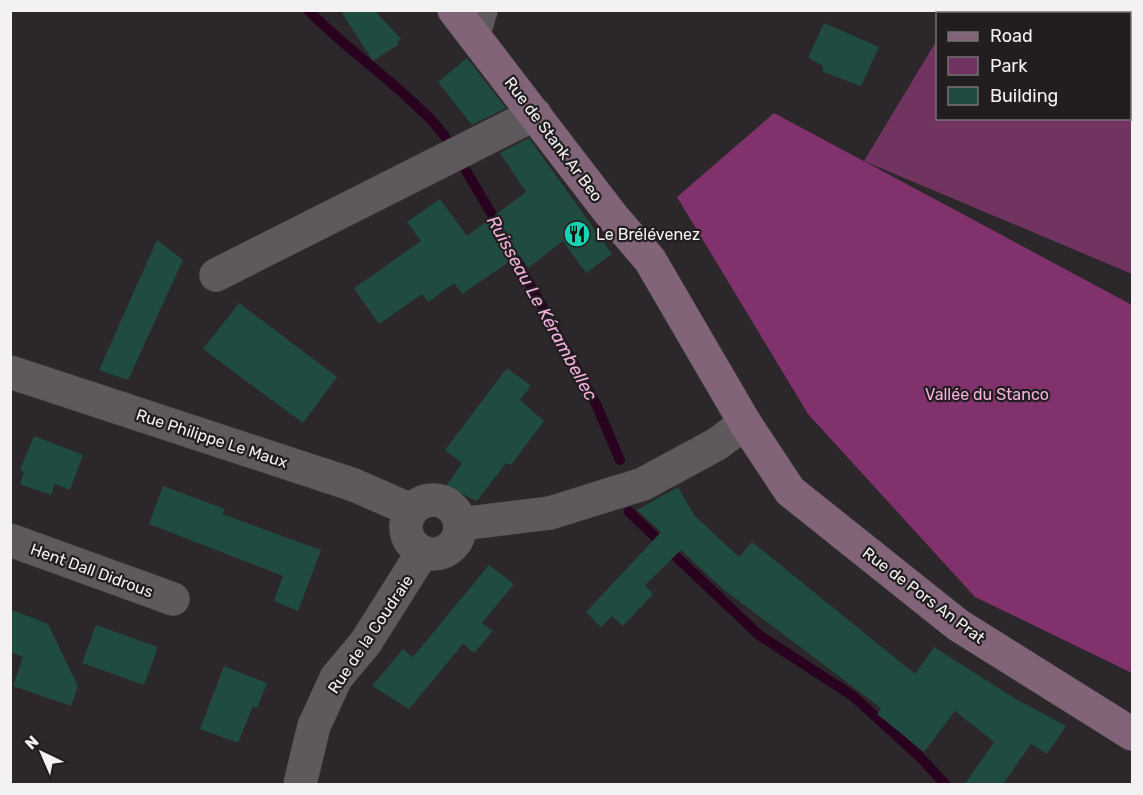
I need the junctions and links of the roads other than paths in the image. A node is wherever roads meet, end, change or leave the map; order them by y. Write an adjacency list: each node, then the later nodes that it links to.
1 (470, 18): 2 (street, Rue de Stank Ar Beo)
2 (535, 114): 3 (street); 5 (street, Rue de Stank Ar Beo)
3 (216, 275)
4 (10, 372): 6 (street, Rue Philippe Le Maux)
5 (745, 423): 7 (street); 11 (street, Rue de Pors An Prat)
6 (411, 510): 7 (street); 9 (street)
7 (461, 524): 9 (street)
8 (10, 540): 10 (street, Hent Dall Didrous)
9 (422, 553): 12 (street, Rue de la Coudraie)
10 (173, 599)
11 (1132, 734)
12 (300, 784)

